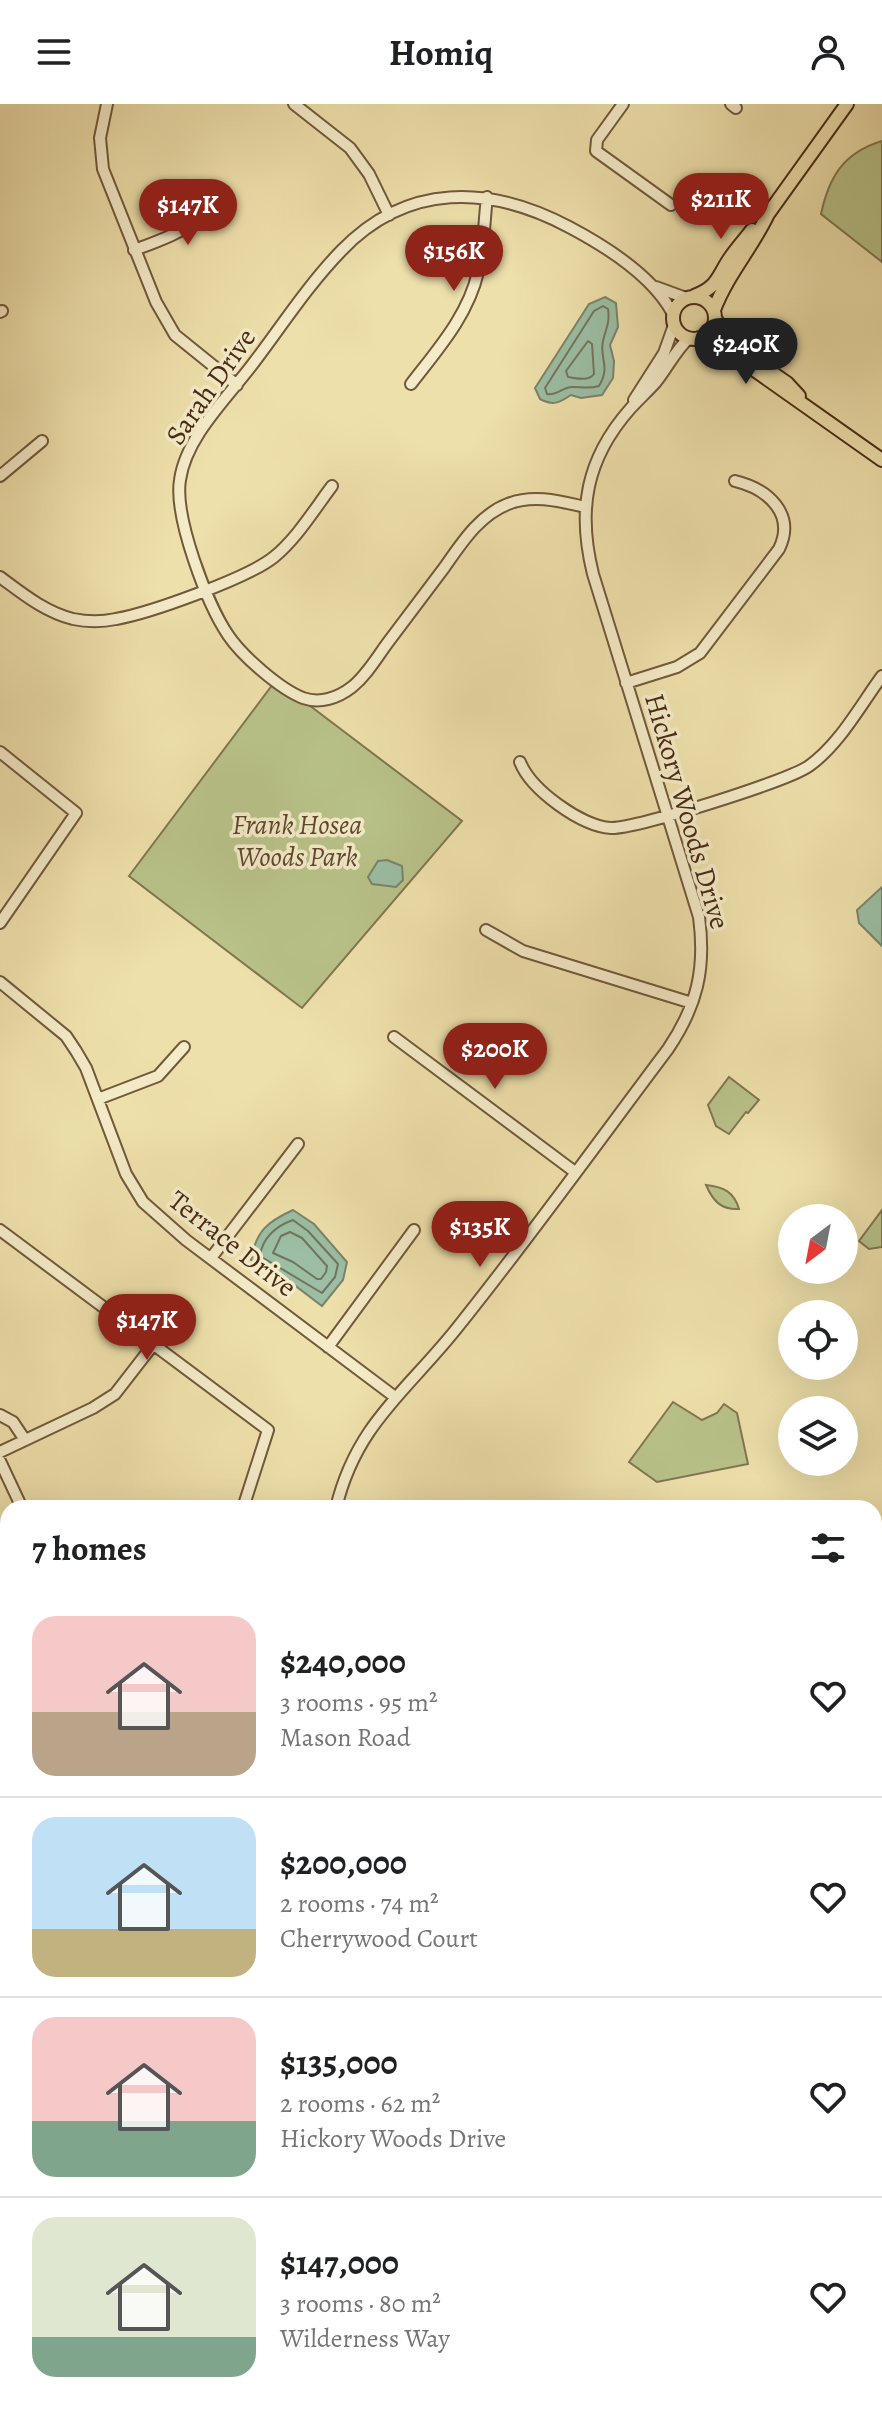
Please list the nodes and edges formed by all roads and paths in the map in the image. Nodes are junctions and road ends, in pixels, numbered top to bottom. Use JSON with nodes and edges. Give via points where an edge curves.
{"nodes":[{"id":1,"x":107,"y":104,"type":"edge"},
{"id":2,"x":294,"y":104,"type":"edge"},
{"id":3,"x":623,"y":104,"type":"edge"},
{"id":4,"x":847,"y":104,"type":"edge"},
{"id":5,"x":487,"y":197,"type":"junction"},
{"id":6,"x":212,"y":203,"type":"dead end"},
{"id":7,"x":671,"y":205,"type":"dead end"},
{"id":8,"x":768,"y":214,"type":"junction"},
{"id":9,"x":389,"y":215,"type":"junction"},
{"id":10,"x":134,"y":250,"type":"junction"},
{"id":11,"x":654,"y":287,"type":"junction"},
{"id":12,"x":690,"y":298,"type":"junction"},
{"id":13,"x":714,"y":314,"type":"junction"},
{"id":14,"x":674,"y":319,"type":"junction"},
{"id":15,"x":694,"y":338,"type":"junction"},
{"id":16,"x":411,"y":384,"type":"dead end"},
{"id":17,"x":237,"y":385,"type":"junction"},
{"id":18,"x":807,"y":405,"type":"junction"},
{"id":19,"x":629,"y":410,"type":"junction"},
{"id":20,"x":42,"y":441,"type":"dead end"},
{"id":21,"x":882,"y":460,"type":"edge"},
{"id":22,"x":0,"y":476,"type":"edge"},
{"id":23,"x":735,"y":481,"type":"dead end"},
{"id":24,"x":332,"y":486,"type":"dead end"},
{"id":25,"x":585,"y":507,"type":"junction"},
{"id":26,"x":0,"y":577,"type":"edge"},
{"id":27,"x":206,"y":589,"type":"junction"},
{"id":28,"x":882,"y":676,"type":"edge"},
{"id":29,"x":626,"y":683,"type":"junction"},
{"id":30,"x":0,"y":752,"type":"edge"},
{"id":31,"x":520,"y":762,"type":"dead end"},
{"id":32,"x":667,"y":815,"type":"junction"},
{"id":33,"x":0,"y":923,"type":"edge"},
{"id":34,"x":486,"y":930,"type":"dead end"},
{"id":35,"x":0,"y":982,"type":"edge"},
{"id":36,"x":692,"y":1003,"type":"junction"},
{"id":37,"x":394,"y":1037,"type":"dead end"},
{"id":38,"x":184,"y":1047,"type":"dead end"},
{"id":39,"x":98,"y":1099,"type":"junction"},
{"id":40,"x":298,"y":1144,"type":"dead end"},
{"id":41,"x":575,"y":1172,"type":"junction"},
{"id":42,"x":0,"y":1230,"type":"edge"},
{"id":43,"x":414,"y":1230,"type":"dead end"},
{"id":44,"x":211,"y":1258,"type":"junction"},
{"id":45,"x":153,"y":1345,"type":"junction"},
{"id":46,"x":328,"y":1347,"type":"junction"},
{"id":47,"x":395,"y":1397,"type":"junction"},
{"id":48,"x":0,"y":1415,"type":"edge"},
{"id":49,"x":25,"y":1440,"type":"junction"},
{"id":50,"x":0,"y":1452,"type":"edge"},
{"id":51,"x":0,"y":1461,"type":"edge"},
{"id":52,"x":18,"y":1500,"type":"edge"},
{"id":53,"x":246,"y":1500,"type":"edge"},
{"id":54,"x":338,"y":1500,"type":"edge"}],
"edges":[{"from":1,"to":10,"type":"street","via":[[101,157]]},
{"from":2,"to":9,"type":"street","via":[[350,148]]},
{"from":3,"to":7,"type":"street","via":[[594,148]]},
{"from":4,"to":8,"type":"main road"},
{"from":5,"to":9,"type":"street","name":"Sarah Drive","via":[[436,199]]},
{"from":5,"to":11,"type":"street","name":"Sarah Drive","via":[[519,204],[566,225]]},
{"from":5,"to":16,"type":"street","via":[[473,292]]},
{"from":6,"to":10,"type":"street","via":[[183,231]]},
{"from":8,"to":12,"type":"main road","via":[[712,288]]},
{"from":8,"to":13,"type":"main road","via":[[728,279]]},
{"from":9,"to":17,"type":"street","name":"Sarah Drive","via":[[341,251]]},
{"from":10,"to":17,"type":"street","via":[[175,335]]},
{"from":11,"to":12,"type":"street","name":"Sarah Drive"},
{"from":11,"to":14,"type":"street","name":"Sarah Drive"},
{"from":12,"to":13,"type":"main road","via":[[706,300]]},
{"from":12,"to":14,"type":"main road","via":[[676,307]]},
{"from":13,"to":15,"type":"main road","via":[[711,331]]},
{"from":13,"to":18,"type":"main road","via":[[729,343],[787,383]]},
{"from":14,"to":15,"type":"main road","via":[[681,334]]},
{"from":14,"to":19,"type":"street","name":"Hickory Woods Drive","via":[[664,353]]},
{"from":15,"to":18,"type":"main road","via":[[729,352]]},
{"from":15,"to":19,"type":"street","name":"Hickory Woods Drive","via":[[677,348]]},
{"from":17,"to":27,"type":"street","name":"Sarah Drive","via":[[192,446],[179,482],[182,520]]},
{"from":18,"to":21,"type":"main road"},
{"from":19,"to":25,"type":"street","name":"Hickory Woods Drive","via":[[598,455]]},
{"from":20,"to":22,"type":"street"},
{"from":23,"to":29,"type":"street","via":[[765,494],[779,508],[785,526],[779,549],[700,653]]},
{"from":24,"to":27,"type":"street","via":[[275,556]]},
{"from":25,"to":27,"type":"street","name":"Sarah Drive","via":[[532,498],[485,517],[366,672],[343,693],[325,700],[299,696],[248,658],[227,634]]},
{"from":25,"to":29,"type":"street","name":"Hickory Woods Drive","via":[[587,549]]},
{"from":26,"to":27,"type":"street","via":[[50,611],[87,621],[129,616]]},
{"from":28,"to":32,"type":"street","via":[[808,767]]},
{"from":29,"to":32,"type":"street","name":"Hickory Woods Drive"},
{"from":30,"to":33,"type":"street","via":[[76,813]]},
{"from":31,"to":32,"type":"street","via":[[543,791],[592,823],[623,827]]},
{"from":32,"to":36,"type":"street","name":"Hickory Woods Drive","via":[[699,917],[702,965]]},
{"from":34,"to":36,"type":"street","via":[[523,951]]},
{"from":35,"to":39,"type":"street","name":"Terrace Drive","via":[[66,1036]]},
{"from":36,"to":41,"type":"street","name":"Hickory Woods Drive","via":[[668,1049]]},
{"from":37,"to":41,"type":"street"},
{"from":38,"to":39,"type":"street","via":[[158,1076]]},
{"from":39,"to":44,"type":"street","name":"Terrace Drive","via":[[126,1174],[143,1202]]},
{"from":40,"to":44,"type":"street"},
{"from":41,"to":47,"type":"street","name":"Hickory Woods Drive","via":[[457,1328]]},
{"from":42,"to":45,"type":"street"},
{"from":43,"to":46,"type":"street"},
{"from":44,"to":46,"type":"street","name":"Terrace Drive"},
{"from":45,"to":49,"type":"street","via":[[115,1394]]},
{"from":45,"to":53,"type":"street","via":[[268,1430]]},
{"from":46,"to":47,"type":"street","name":"Terrace Drive"},
{"from":47,"to":54,"type":"street","name":"Hickory Woods Drive","via":[[353,1455]]},
{"from":48,"to":49,"type":"street","via":[[13,1422]]},
{"from":49,"to":50,"type":"street"},
{"from":51,"to":52,"type":"street"}]}
